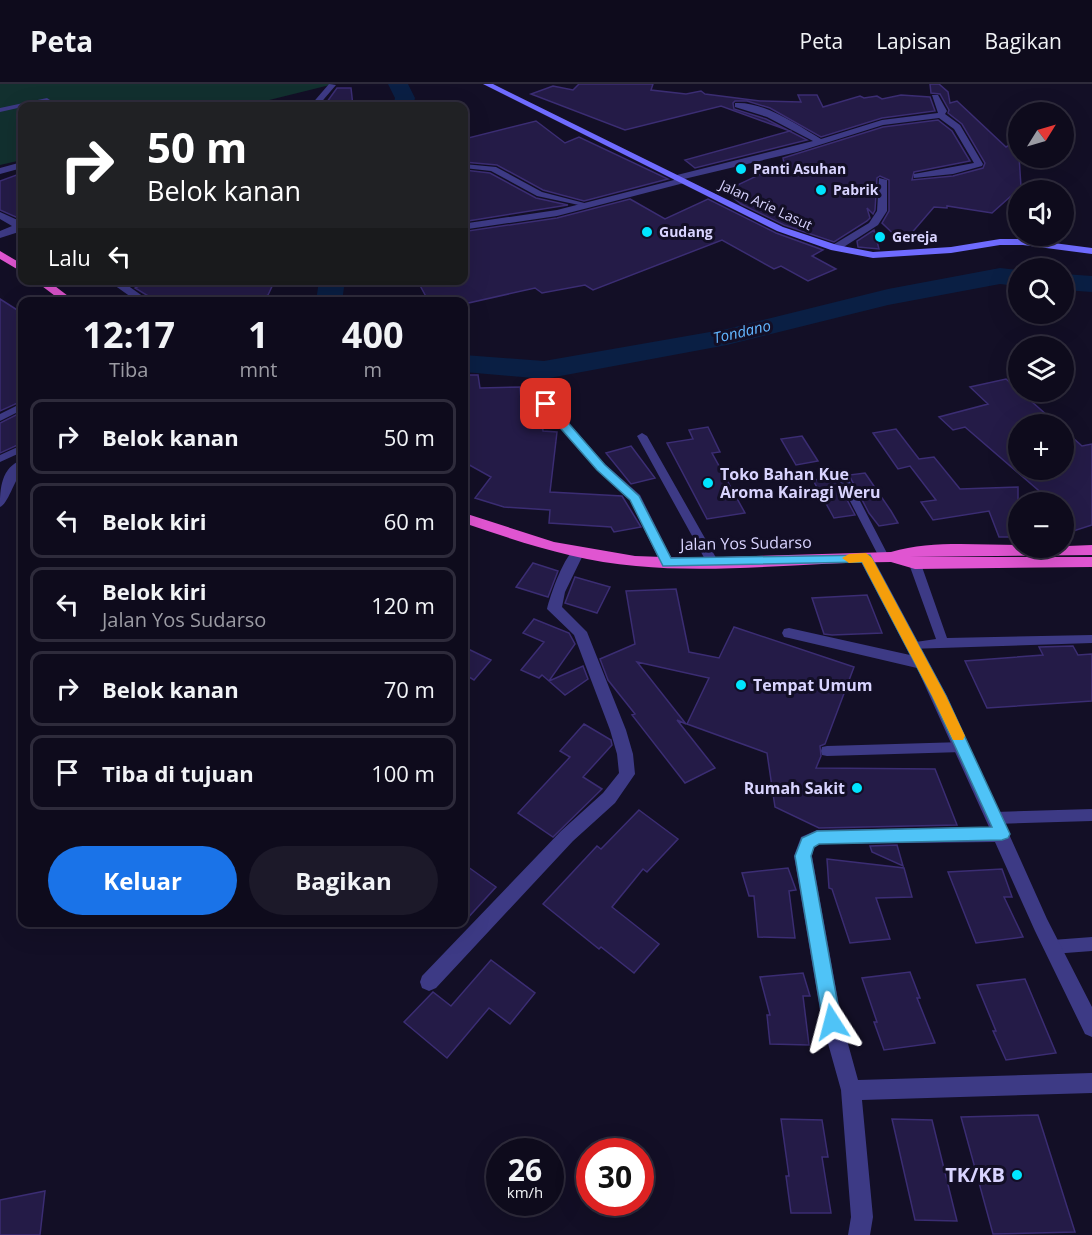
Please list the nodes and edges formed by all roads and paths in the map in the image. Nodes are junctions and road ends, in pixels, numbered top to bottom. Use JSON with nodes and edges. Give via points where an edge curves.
{"nodes":[{"id":1,"x":487,"y":84,"type":"edge"},
{"id":2,"x":332,"y":85,"type":"edge"},
{"id":3,"x":935,"y":97,"type":"dead end"},
{"id":4,"x":47,"y":100,"type":"dead end"},
{"id":5,"x":38,"y":102,"type":"edge"},
{"id":6,"x":317,"y":102,"type":"edge"},
{"id":7,"x":738,"y":105,"type":"dead end"},
{"id":8,"x":18,"y":106,"type":"edge"},
{"id":9,"x":0,"y":110,"type":"edge"},
{"id":10,"x":941,"y":115,"type":"junction"},
{"id":11,"x":820,"y":142,"type":"junction"},
{"id":12,"x":18,"y":166,"type":"edge"},
{"id":13,"x":468,"y":166,"type":"edge"},
{"id":14,"x":0,"y":171,"type":"edge"},
{"id":15,"x":917,"y":176,"type":"dead end"},
{"id":16,"x":678,"y":179,"type":"junction"},
{"id":17,"x":882,"y":180,"type":"dead end"},
{"id":18,"x":588,"y":205,"type":"junction"},
{"id":19,"x":0,"y":214,"type":"edge"},
{"id":20,"x":18,"y":225,"type":"edge"},
{"id":21,"x":468,"y":226,"type":"dead end"},
{"id":22,"x":18,"y":228,"type":"edge"},
{"id":23,"x":0,"y":235,"type":"edge"},
{"id":24,"x":835,"y":248,"type":"junction"},
{"id":25,"x":1092,"y":251,"type":"edge"},
{"id":26,"x":0,"y":254,"type":"edge"},
{"id":27,"x":18,"y":266,"type":"edge"},
{"id":28,"x":46,"y":285,"type":"edge"},
{"id":29,"x":120,"y":285,"type":"edge"},
{"id":30,"x":64,"y":297,"type":"edge"},
{"id":31,"x":138,"y":297,"type":"edge"},
{"id":32,"x":532,"y":389,"type":"dead end"},
{"id":33,"x":18,"y":408,"type":"edge"},
{"id":34,"x":0,"y":418,"type":"edge"},
{"id":35,"x":642,"y":436,"type":"dead end"},
{"id":36,"x":18,"y":450,"type":"edge"},
{"id":37,"x":0,"y":459,"type":"edge"},
{"id":38,"x":18,"y":469,"type":"edge"},
{"id":39,"x":840,"y":472,"type":"dead end"},
{"id":40,"x":0,"y":503,"type":"edge"},
{"id":41,"x":468,"y":519,"type":"edge"},
{"id":42,"x":1092,"y":550,"type":"edge"},
{"id":43,"x":577,"y":553,"type":"junction"},
{"id":44,"x":888,"y":557,"type":"junction"},
{"id":45,"x":866,"y":558,"type":"junction"},
{"id":46,"x":1092,"y":562,"type":"edge"},
{"id":47,"x":667,"y":563,"type":"junction"},
{"id":48,"x":712,"y":563,"type":"junction"},
{"id":49,"x":915,"y":564,"type":"junction"},
{"id":50,"x":789,"y":633,"type":"dead end"},
{"id":51,"x":1092,"y":639,"type":"edge"},
{"id":52,"x":943,"y":643,"type":"junction"},
{"id":53,"x":914,"y":646,"type":"junction"},
{"id":54,"x":923,"y":664,"type":"junction"},
{"id":55,"x":963,"y":747,"type":"junction"},
{"id":56,"x":827,"y":751,"type":"dead end"},
{"id":57,"x":1092,"y":815,"type":"edge"},
{"id":58,"x":999,"y":826,"type":"junction"},
{"id":59,"x":1092,"y":944,"type":"edge"},
{"id":60,"x":1052,"y":947,"type":"junction"},
{"id":61,"x":429,"y":982,"type":"dead end"},
{"id":62,"x":1092,"y":1027,"type":"edge"},
{"id":63,"x":1092,"y":1083,"type":"edge"},
{"id":64,"x":851,"y":1090,"type":"junction"},
{"id":65,"x":859,"y":1235,"type":"edge"}],
"edges":[{"from":1,"to":16,"type":"main road","name":"Jalan Arie Lasut"},
{"from":2,"to":6,"type":"street"},
{"from":3,"to":10,"type":"street","via":[[943,111]]},
{"from":4,"to":5,"type":"lane"},
{"from":7,"to":11,"type":"street","via":[[773,116]]},
{"from":8,"to":9,"type":"lane"},
{"from":10,"to":11,"type":"street","via":[[882,123]]},
{"from":10,"to":15,"type":"street","via":[[957,127],[979,164]]},
{"from":11,"to":16,"type":"street"},
{"from":12,"to":14,"type":"street"},
{"from":13,"to":18,"type":"lane","via":[[493,169],[540,194]]},
{"from":16,"to":18,"type":"street"},
{"from":16,"to":24,"type":"main road","name":"Jalan Arie Lasut","via":[[780,229]]},
{"from":17,"to":24,"type":"street","via":[[882,211],[873,225]]},
{"from":18,"to":21,"type":"street"},
{"from":19,"to":20,"type":"street"},
{"from":22,"to":23,"type":"street"},
{"from":24,"to":25,"type":"main road","name":"Jalan Arie Lasut","via":[[882,255],[1023,242]]},
{"from":26,"to":27,"type":"highway"},
{"from":28,"to":30,"type":"highway"},
{"from":29,"to":31,"type":"street"},
{"from":32,"to":47,"type":"street","via":[[601,467],[635,498]]},
{"from":33,"to":34,"type":"lane"},
{"from":35,"to":48,"type":"lane"},
{"from":36,"to":37,"type":"lane"},
{"from":38,"to":40,"type":"street","via":[[8,480]]},
{"from":39,"to":44,"type":"lane"},
{"from":41,"to":43,"type":"highway","name":"Jalan Yos Sudarso"},
{"from":42,"to":44,"type":"highway","via":[[944,550]]},
{"from":43,"to":47,"type":"highway","name":"Jalan Yos Sudarso"},
{"from":43,"to":61,"type":"street","via":[[554,609],[580,632],[618,730],[627,774],[609,798],[567,836]]},
{"from":44,"to":45,"type":"highway","name":"Jalan Yos Sudarso"},
{"from":44,"to":49,"type":"highway"},
{"from":45,"to":48,"type":"highway","name":"Jalan Yos Sudarso"},
{"from":45,"to":53,"type":"street"},
{"from":46,"to":49,"type":"highway"},
{"from":47,"to":48,"type":"highway","name":"Jalan Yos Sudarso"},
{"from":49,"to":52,"type":"lane"},
{"from":50,"to":54,"type":"street"},
{"from":51,"to":52,"type":"lane"},
{"from":52,"to":53,"type":"lane"},
{"from":53,"to":54,"type":"street"},
{"from":54,"to":55,"type":"street"},
{"from":55,"to":56,"type":"lane"},
{"from":55,"to":58,"type":"street"},
{"from":57,"to":58,"type":"lane"},
{"from":58,"to":60,"type":"street"},
{"from":58,"to":64,"type":"street","via":[[817,837],[807,842],[803,856],[832,1022]]},
{"from":59,"to":60,"type":"lane"},
{"from":60,"to":62,"type":"street"},
{"from":63,"to":64,"type":"street"},
{"from":64,"to":65,"type":"street","via":[[862,1217]]}]}
